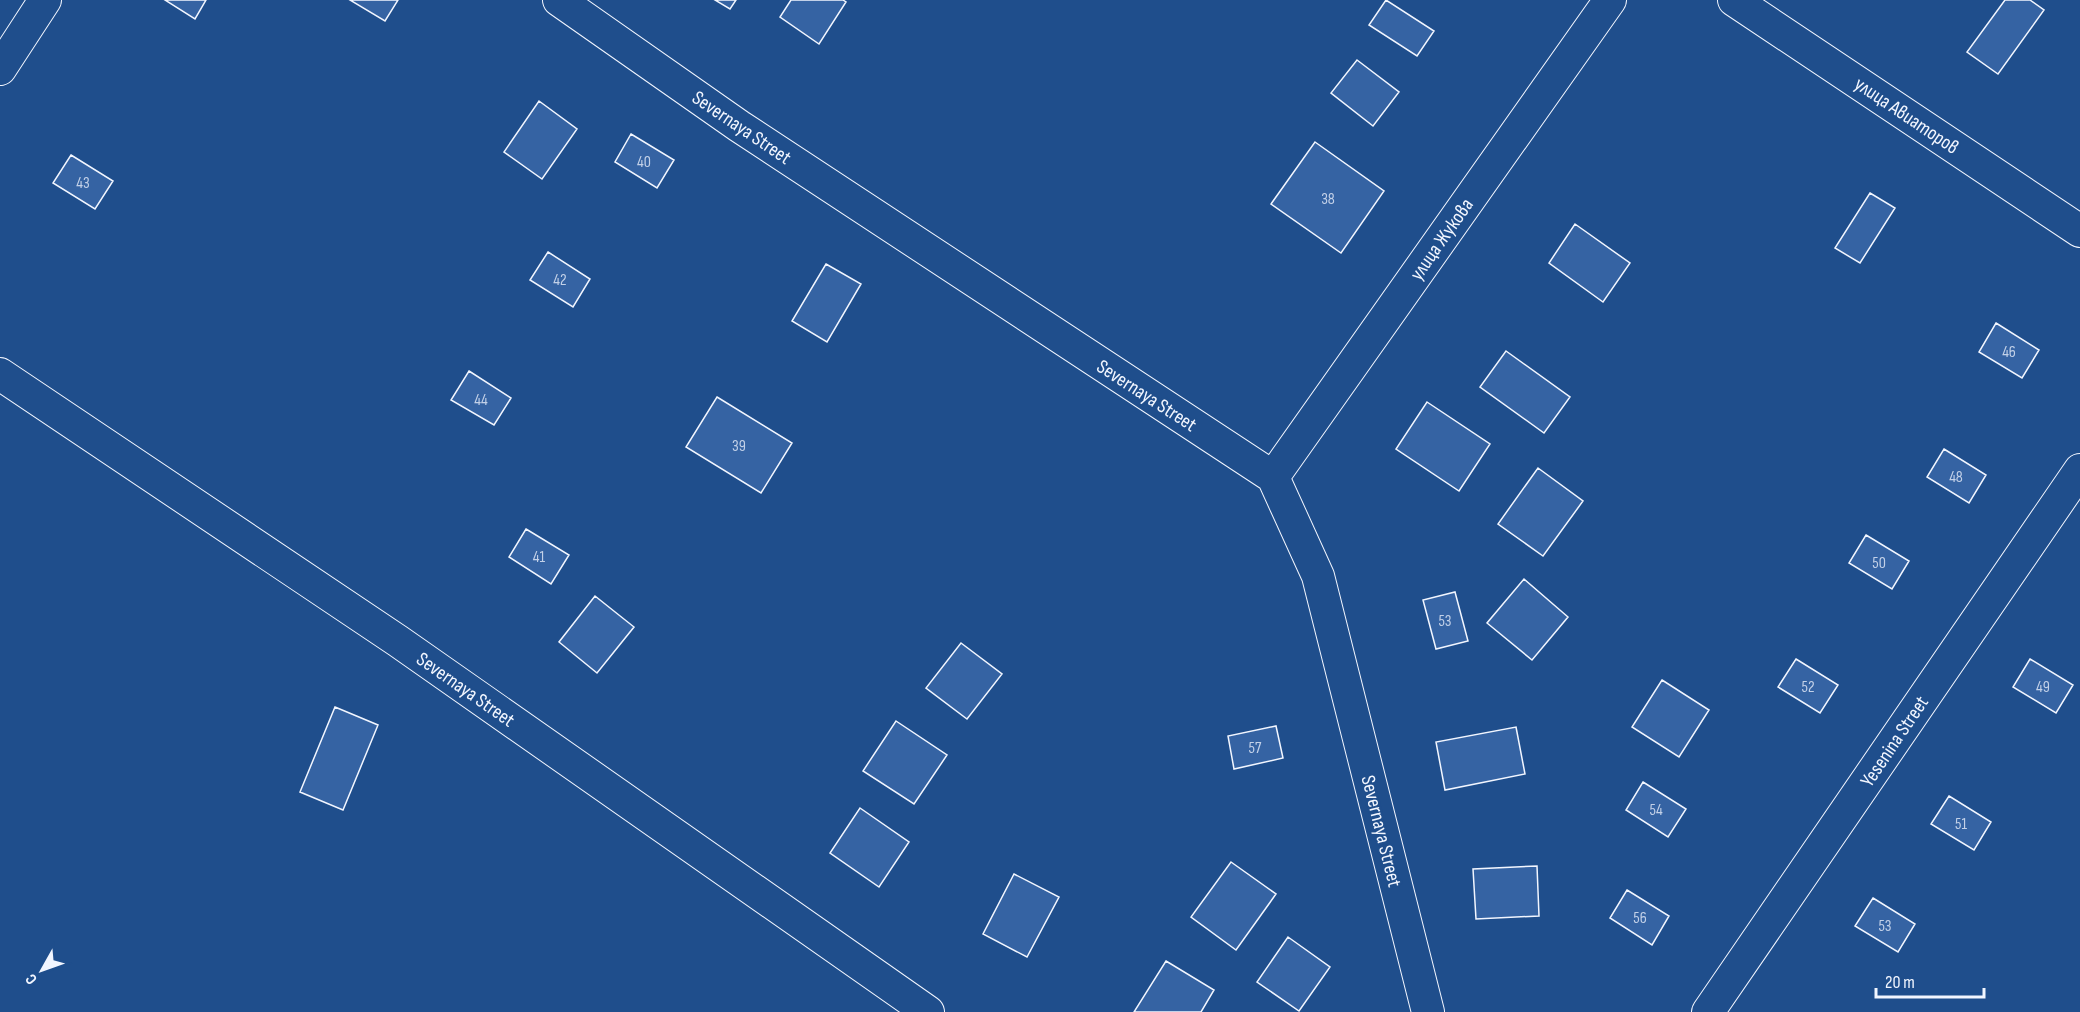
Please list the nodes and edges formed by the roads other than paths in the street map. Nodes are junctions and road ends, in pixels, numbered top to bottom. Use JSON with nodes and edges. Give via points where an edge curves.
{"nodes":[{"id":1,"x":45,"y":0,"type":"edge"},
{"id":2,"x":559,"y":0,"type":"edge"},
{"id":3,"x":1610,"y":0,"type":"edge"},
{"id":4,"x":1734,"y":0,"type":"edge"},
{"id":5,"x":0,"y":69,"type":"edge"},
{"id":6,"x":2080,"y":231,"type":"edge"},
{"id":7,"x":0,"y":374,"type":"edge"},
{"id":8,"x":2080,"y":470,"type":"edge"},
{"id":9,"x":1273,"y":477,"type":"junction"},
{"id":10,"x":928,"y":1012,"type":"edge"},
{"id":11,"x":1428,"y":1012,"type":"edge"},
{"id":12,"x":1708,"y":1012,"type":"edge"}],
"edges":[{"from":1,"to":5,"type":"street"},
{"from":2,"to":9,"type":"street","name":"Severnaya Street","via":[[739,126]]},
{"from":3,"to":9,"type":"street","name":"улица Жукова"},
{"from":4,"to":6,"type":"street","name":"улица Авиаторов"},
{"from":7,"to":10,"type":"street","name":"Severnaya Street","via":[[398,641]]},
{"from":8,"to":12,"type":"street","name":"Yesenina Street"},
{"from":9,"to":11,"type":"street","name":"Severnaya Street","via":[[1318,576]]}]}
